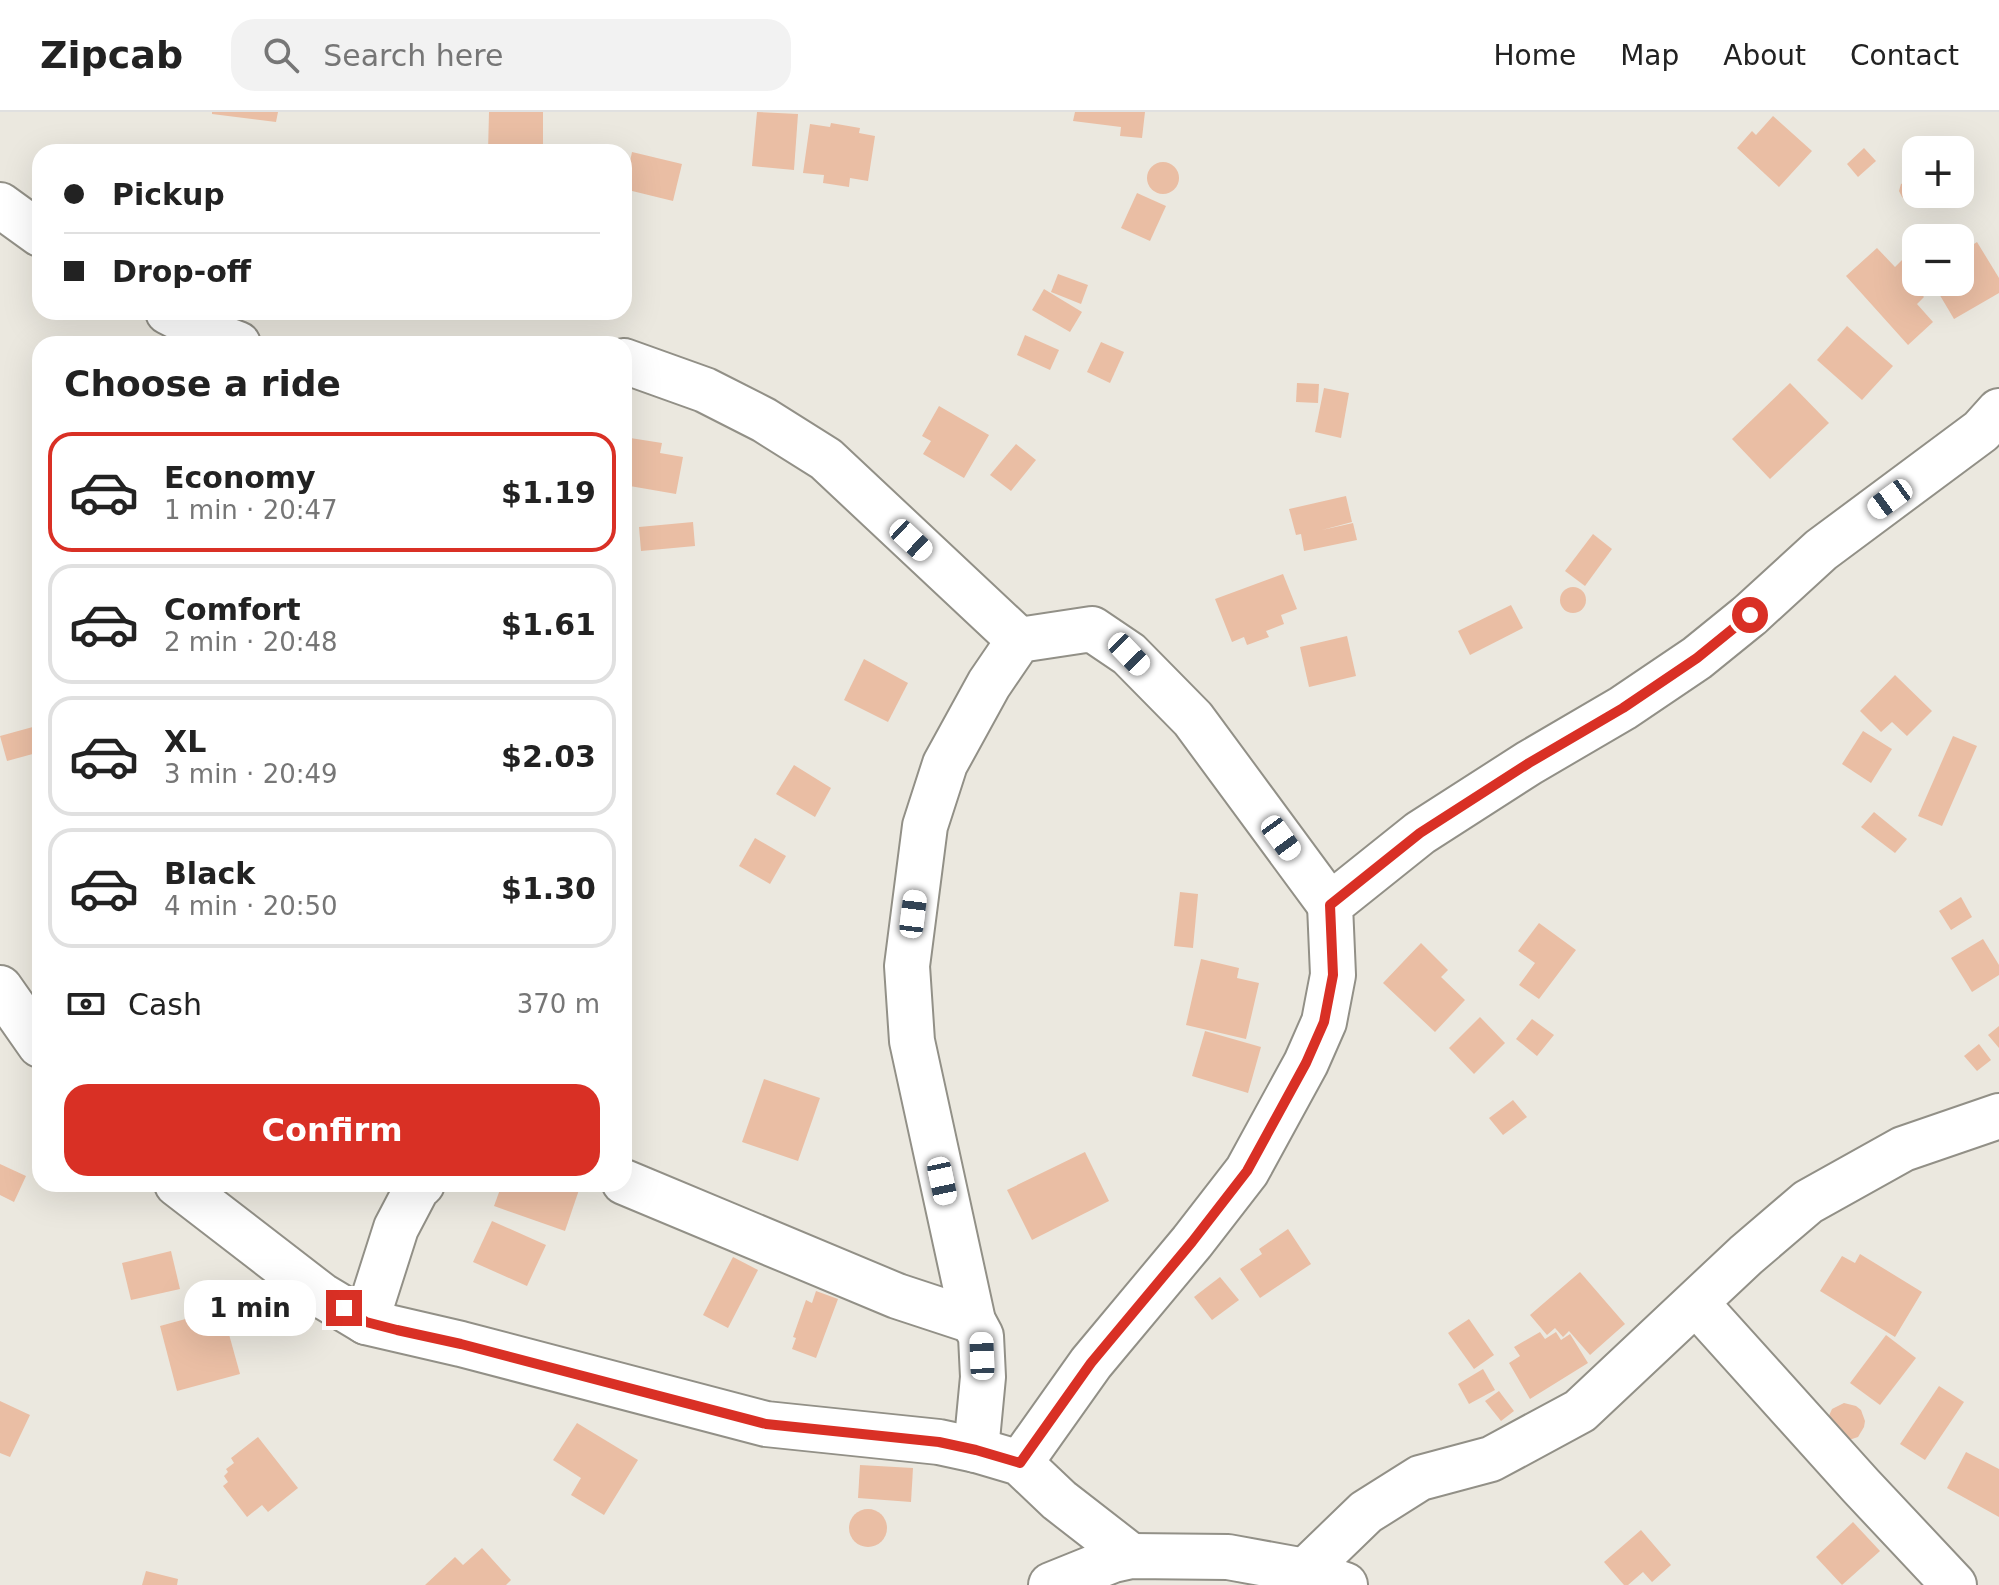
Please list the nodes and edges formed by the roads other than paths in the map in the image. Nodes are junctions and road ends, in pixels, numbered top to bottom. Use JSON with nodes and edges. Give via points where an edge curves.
{"nodes":[{"id":1,"x":0,"y":205,"type":"edge"},
{"id":2,"x":32,"y":228,"type":"edge"},
{"id":3,"x":184,"y":320,"type":"edge"},
{"id":4,"x":217,"y":336,"type":"edge"},
{"id":5,"x":632,"y":364,"type":"edge"},
{"id":6,"x":1999,"y":411,"type":"edge"},
{"id":7,"x":1019,"y":640,"type":"junction"},
{"id":8,"x":1330,"y":905,"type":"junction"},
{"id":9,"x":0,"y":988,"type":"edge"},
{"id":10,"x":32,"y":1034,"type":"edge"},
{"id":11,"x":1999,"y":1116,"type":"edge"},
{"id":12,"x":632,"y":1185,"type":"edge"},
{"id":13,"x":187,"y":1192,"type":"edge"},
{"id":14,"x":415,"y":1192,"type":"edge"},
{"id":15,"x":1696,"y":1303,"type":"junction"},
{"id":16,"x":973,"y":1321,"type":"junction"},
{"id":17,"x":366,"y":1322,"type":"junction"},
{"id":18,"x":976,"y":1450,"type":"junction"},
{"id":19,"x":1020,"y":1463,"type":"junction"},
{"id":20,"x":1131,"y":1556,"type":"junction"},
{"id":21,"x":1325,"y":1578,"type":"edge"},
{"id":22,"x":1051,"y":1585,"type":"edge"},
{"id":23,"x":1954,"y":1585,"type":"edge"}],
"edges":[{"from":1,"to":2,"type":"street"},
{"from":3,"to":4,"type":"street"},
{"from":5,"to":7,"type":"street","via":[[705,390],[826,459]]},
{"from":6,"to":8,"type":"street","via":[[1981,431],[1821,550],[1697,658],[1420,833]]},
{"from":7,"to":8,"type":"street","via":[[1092,629],[1129,654],[1193,719]]},
{"from":7,"to":16,"type":"street","via":[[945,764],[925,826],[907,966],[912,1041]]},
{"from":8,"to":19,"type":"street","via":[[1333,975],[1324,1022],[1247,1171],[1091,1363]]},
{"from":9,"to":10,"type":"street"},
{"from":11,"to":15,"type":"street","via":[[1903,1149],[1808,1202]]},
{"from":12,"to":16,"type":"street","via":[[897,1296]]},
{"from":13,"to":17,"type":"street","via":[[321,1295]]},
{"from":14,"to":17,"type":"street","via":[[396,1228]]},
{"from":15,"to":21,"type":"street","via":[[1580,1411],[1491,1459],[1420,1478],[1366,1512]]},
{"from":15,"to":23,"type":"street"},
{"from":16,"to":18,"type":"street","via":[[981,1336],[983,1377]]},
{"from":17,"to":18,"type":"street","via":[[766,1424]]},
{"from":18,"to":19,"type":"street"},
{"from":19,"to":20,"type":"street"},
{"from":20,"to":21,"type":"street","via":[[1228,1557]]},
{"from":20,"to":22,"type":"street"}]}
